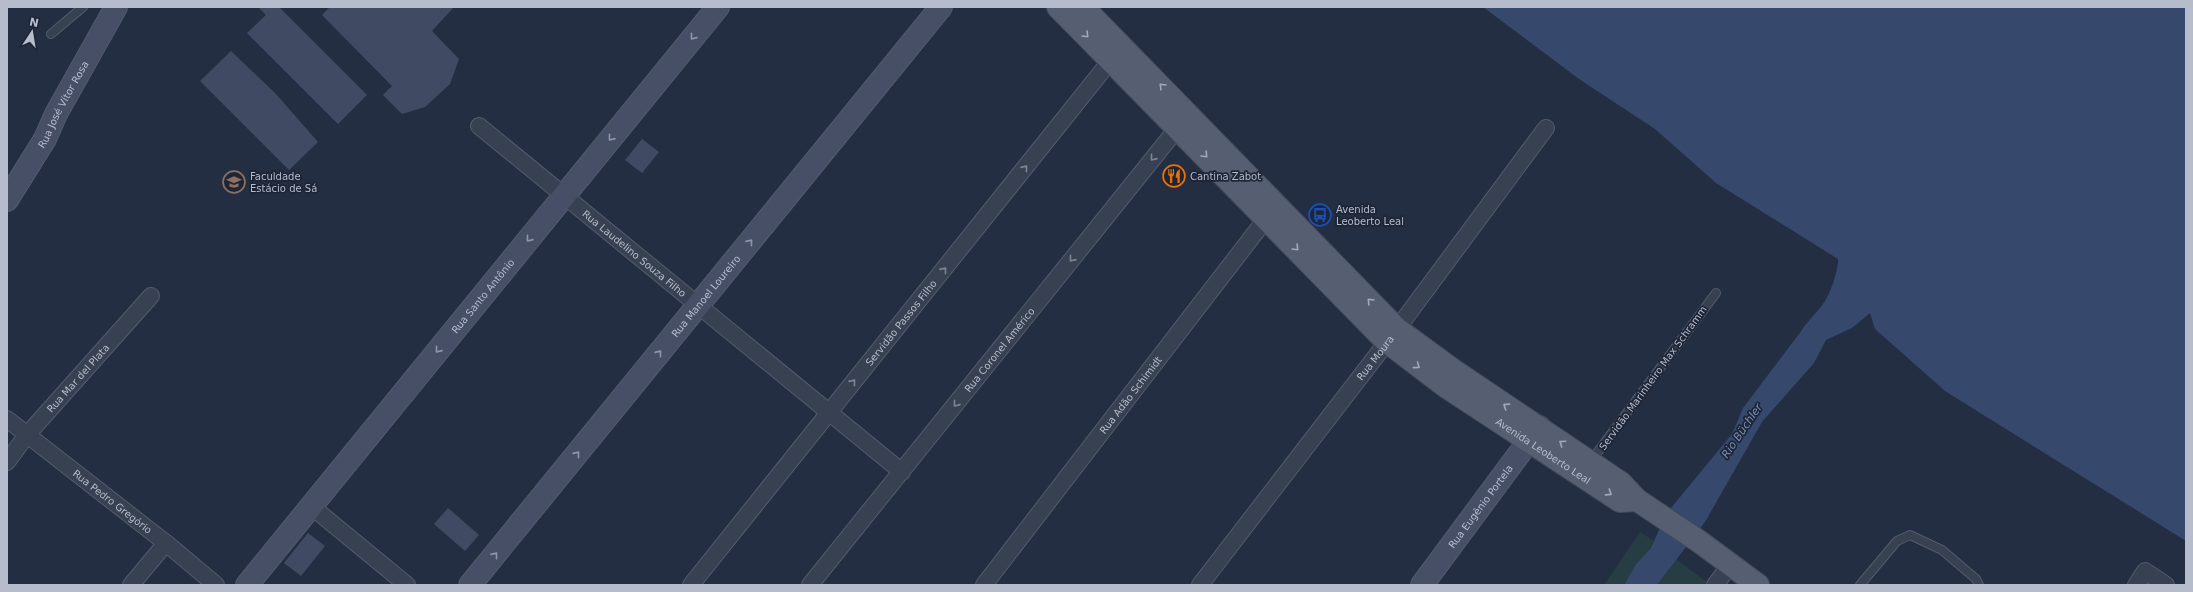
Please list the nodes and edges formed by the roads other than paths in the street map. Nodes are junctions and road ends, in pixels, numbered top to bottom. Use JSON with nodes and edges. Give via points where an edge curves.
{"nodes":[{"id":1,"x":83,"y":7,"type":"edge"},
{"id":2,"x":116,"y":7,"type":"edge"},
{"id":3,"x":718,"y":7,"type":"edge"},
{"id":4,"x":941,"y":7,"type":"edge"},
{"id":5,"x":1058,"y":7,"type":"edge"},
{"id":6,"x":1083,"y":7,"type":"edge"},
{"id":7,"x":52,"y":34,"type":"dead end"},
{"id":8,"x":1111,"y":60,"type":"junction"},
{"id":9,"x":1183,"y":121,"type":"junction"},
{"id":10,"x":479,"y":126,"type":"dead end"},
{"id":11,"x":1546,"y":128,"type":"dead end"},
{"id":12,"x":564,"y":196,"type":"junction"},
{"id":13,"x":7,"y":200,"type":"edge"},
{"id":14,"x":1271,"y":211,"type":"junction"},
{"id":15,"x":1716,"y":293,"type":"dead end"},
{"id":16,"x":151,"y":296,"type":"dead end"},
{"id":17,"x":698,"y":305,"type":"junction"},
{"id":18,"x":1392,"y":335,"type":"junction"},
{"id":19,"x":829,"y":412,"type":"junction"},
{"id":20,"x":7,"y":419,"type":"edge"},
{"id":21,"x":1534,"y":434,"type":"junction"},
{"id":22,"x":26,"y":436,"type":"junction"},
{"id":23,"x":7,"y":462,"type":"edge"},
{"id":24,"x":1591,"y":462,"type":"junction"},
{"id":25,"x":902,"y":472,"type":"junction"},
{"id":26,"x":1637,"y":500,"type":"junction"},
{"id":27,"x":311,"y":506,"type":"junction"},
{"id":28,"x":166,"y":543,"type":"junction"},
{"id":29,"x":1731,"y":564,"type":"junction"},
{"id":30,"x":1428,"y":583,"type":"edge"},
{"id":31,"x":131,"y":585,"type":"edge"},
{"id":32,"x":216,"y":585,"type":"edge"},
{"id":33,"x":247,"y":585,"type":"edge"},
{"id":34,"x":407,"y":585,"type":"edge"},
{"id":35,"x":470,"y":585,"type":"edge"},
{"id":36,"x":691,"y":585,"type":"edge"},
{"id":37,"x":810,"y":585,"type":"edge"},
{"id":38,"x":984,"y":585,"type":"edge"},
{"id":39,"x":1200,"y":585,"type":"edge"},
{"id":40,"x":1715,"y":585,"type":"edge"},
{"id":41,"x":1758,"y":585,"type":"edge"},
{"id":42,"x":1860,"y":585,"type":"edge"},
{"id":43,"x":1979,"y":585,"type":"edge"},
{"id":44,"x":2136,"y":585,"type":"edge"},
{"id":45,"x":2166,"y":585,"type":"edge"}],
"edges":[{"from":1,"to":7,"type":"lane"},
{"from":2,"to":13,"type":"street","name":"Rua José Vítor Rosa","via":[[56,114],[45,139]]},
{"from":3,"to":12,"type":"street","name":"Rua Santo Antônio","one_way":true},
{"from":17,"to":4,"type":"street","name":"Rua Manoel Loureiro","one_way":true},
{"from":5,"to":8,"type":"main road","name":"Avenida Leoberto Leal","one_way":true},
{"from":9,"to":6,"type":"main road","name":"Avenida Leoberto Leal","one_way":true},
{"from":8,"to":9,"type":"main road","name":"Avenida Leoberto Leal"},
{"from":19,"to":8,"type":"street","name":"Servidão Passos Filho","one_way":true},
{"from":9,"to":14,"type":"main road","name":"Avenida Leoberto Leal"},
{"from":9,"to":25,"type":"street","name":"Rua Coronel Américo","one_way":true},
{"from":10,"to":12,"type":"street","name":"Rua Laudelino Souza Filho"},
{"from":11,"to":18,"type":"street","name":"Rua Moura"},
{"from":12,"to":17,"type":"street","name":"Rua Laudelino Souza Filho"},
{"from":12,"to":27,"type":"street","name":"Rua Santo Antônio","one_way":true},
{"from":14,"to":18,"type":"main road","name":"Avenida Leoberto Leal"},
{"from":14,"to":38,"type":"street","name":"Rua Adão Schimidt"},
{"from":15,"to":24,"type":"lane","name":"Servidão Marinheiro Max Schramm"},
{"from":16,"to":22,"type":"street","name":"Rua Mar del Plata"},
{"from":17,"to":19,"type":"street","name":"Rua Laudelino Souza Filho"},
{"from":35,"to":17,"type":"street","name":"Rua Manoel Loureiro","one_way":true},
{"from":18,"to":21,"type":"main road","name":"Avenida Leoberto Leal","via":[[1432,376]]},
{"from":18,"to":39,"type":"street","name":"Rua Moura"},
{"from":19,"to":25,"type":"street","name":"Rua Laudelino Souza Filho"},
{"from":19,"to":36,"type":"street","name":"Servidão Passos Filho"},
{"from":20,"to":22,"type":"street","name":"Rua Pedro Gregório"},
{"from":24,"to":21,"type":"main road","name":"Avenida Leoberto Leal","one_way":true},
{"from":21,"to":26,"type":"main road","name":"Avenida Leoberto Leal","one_way":true,"via":[[1620,501]]},
{"from":21,"to":30,"type":"street","name":"Rua Eugênio Portela"},
{"from":22,"to":23,"type":"street","name":"Rua Mar del Plata"},
{"from":22,"to":28,"type":"street","name":"Rua Pedro Gregório"},
{"from":24,"to":26,"type":"main road","name":"Avenida Leoberto Leal","via":[[1621,483]]},
{"from":25,"to":37,"type":"street","name":"Rua Coronel Américo"},
{"from":26,"to":29,"type":"main road","name":"Avenida Leoberto Leal"},
{"from":27,"to":33,"type":"street","name":"Rua Santo Antônio"},
{"from":27,"to":34,"type":"street"},
{"from":28,"to":31,"type":"street"},
{"from":28,"to":32,"type":"street","name":"Rua Pedro Gregório"},
{"from":29,"to":40,"type":"street"},
{"from":29,"to":41,"type":"main road","name":"Avenida Leoberto Leal"},
{"from":42,"to":43,"type":"lane","via":[[1897,541],[1910,535],[1942,550],[1976,579]]},
{"from":44,"to":45,"type":"street","via":[[2145,572]]}]}
